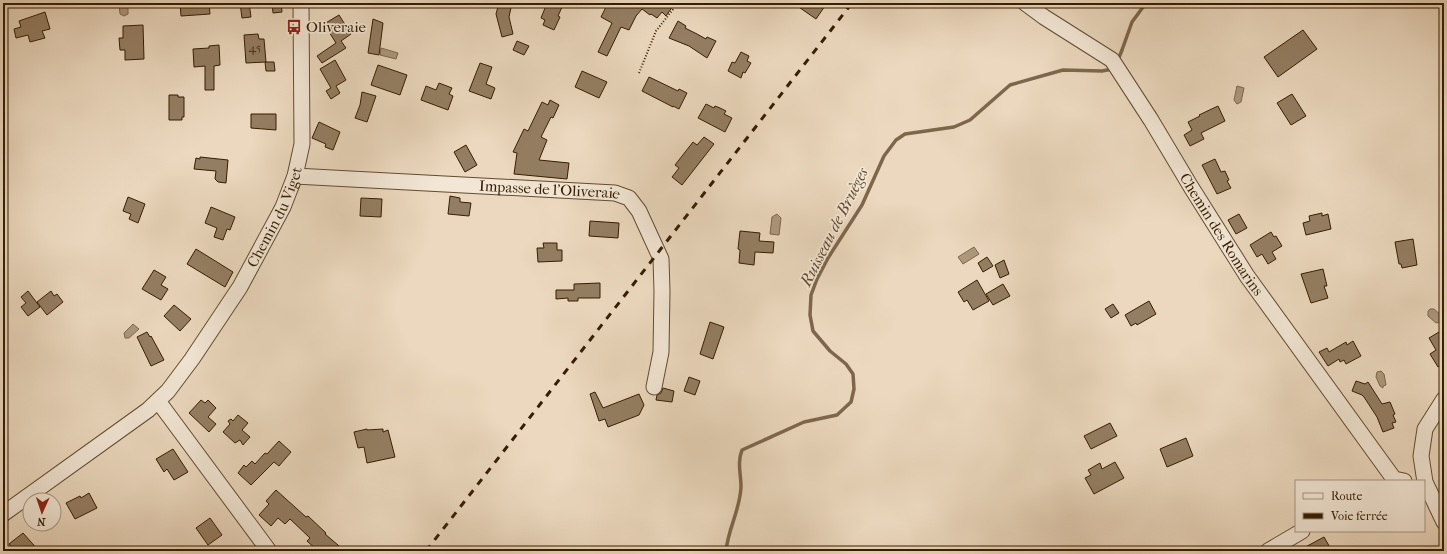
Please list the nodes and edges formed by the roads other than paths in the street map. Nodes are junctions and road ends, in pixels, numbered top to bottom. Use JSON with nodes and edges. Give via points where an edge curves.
{"nodes":[{"id":1,"x":301,"y":3,"type":"edge"},
{"id":2,"x":1025,"y":3,"type":"edge"},
{"id":3,"x":295,"y":176,"type":"junction"},
{"id":4,"x":654,"y":387,"type":"dead end"},
{"id":5,"x":1444,"y":399,"type":"edge"},
{"id":6,"x":158,"y":401,"type":"junction"},
{"id":7,"x":1397,"y":480,"type":"edge"},
{"id":8,"x":1424,"y":480,"type":"edge"},
{"id":9,"x":1425,"y":484,"type":"edge"},
{"id":10,"x":3,"y":514,"type":"edge"},
{"id":11,"x":1444,"y":522,"type":"edge"},
{"id":12,"x":1300,"y":532,"type":"edge"},
{"id":13,"x":269,"y":551,"type":"edge"},
{"id":14,"x":1268,"y":551,"type":"edge"}],
"edges":[{"from":1,"to":3,"type":"street","name":"Chemin du Viget","via":[[302,144]]},
{"from":2,"to":7,"type":"street","name":"Chemin des Romarins","via":[[1116,66],[1247,276]]},
{"from":3,"to":4,"type":"street","name":"Impasse de l'Oliveraie","via":[[615,193],[629,198],[639,211],[661,259],[661,352]]},
{"from":3,"to":6,"type":"street","name":"Chemin du Viget","via":[[282,207],[240,287],[192,359]]},
{"from":5,"to":8,"type":"street","via":[[1425,429],[1421,456]]},
{"from":6,"to":10,"type":"street","name":"Chemin du Viget"},
{"from":6,"to":13,"type":"street"},
{"from":9,"to":11,"type":"street"},
{"from":12,"to":14,"type":"street"}]}
